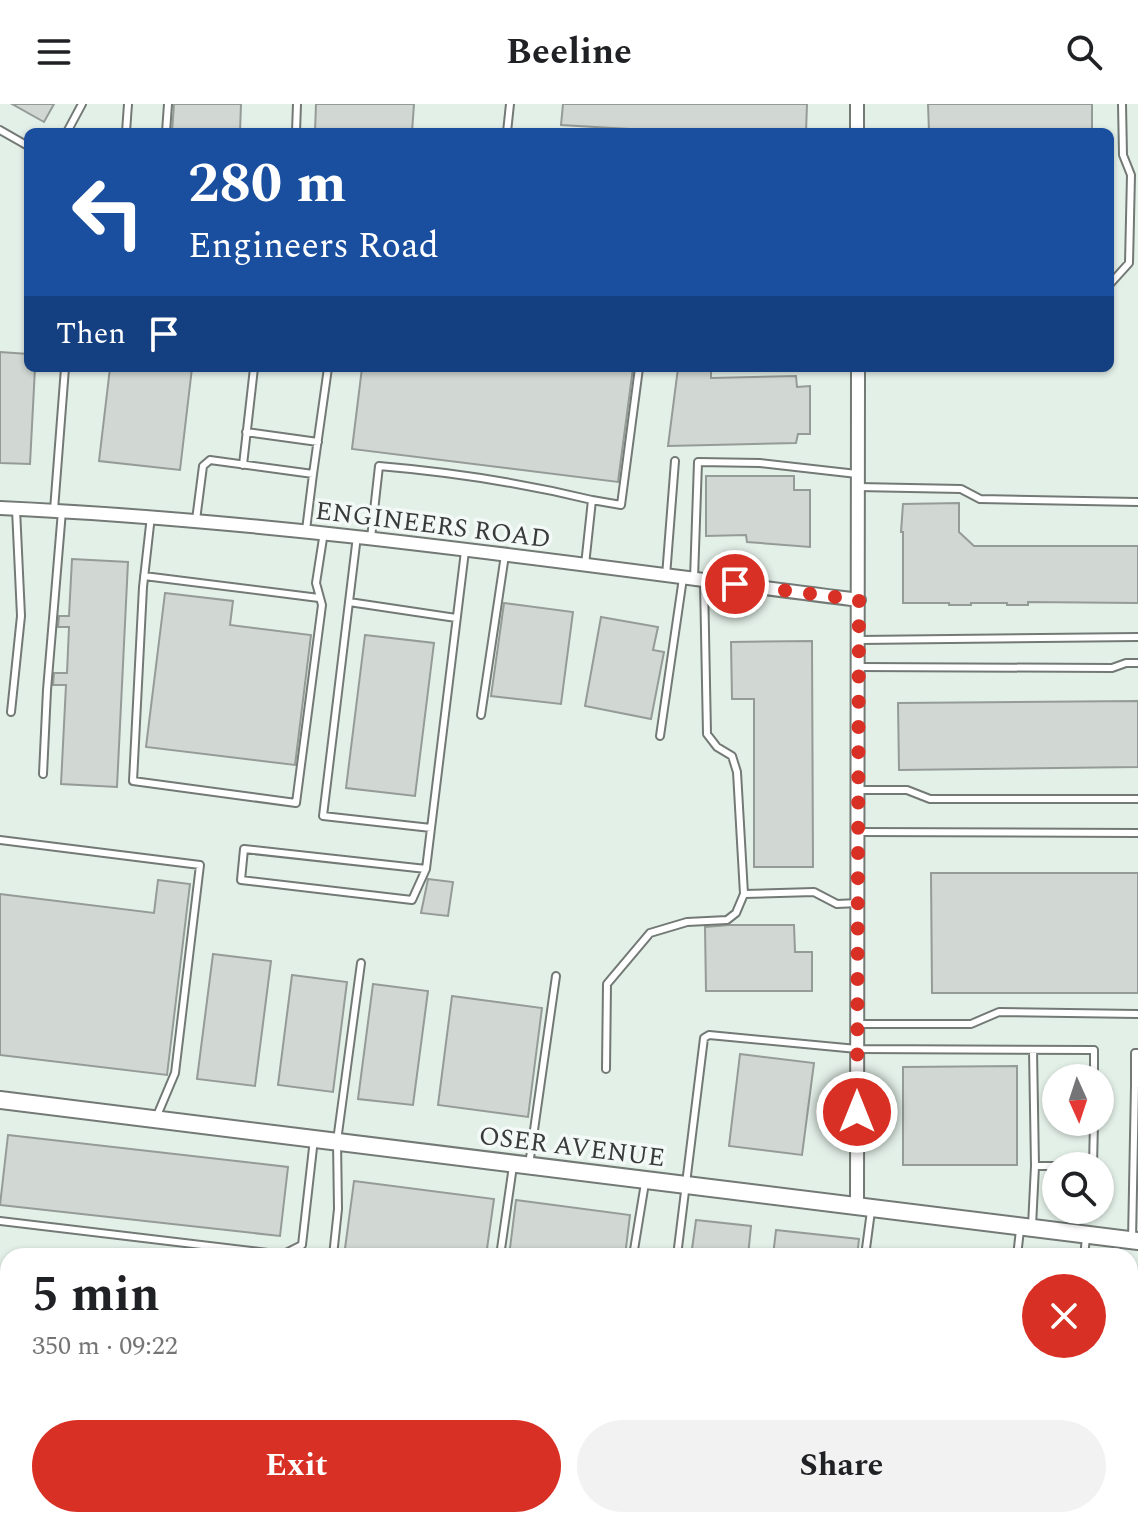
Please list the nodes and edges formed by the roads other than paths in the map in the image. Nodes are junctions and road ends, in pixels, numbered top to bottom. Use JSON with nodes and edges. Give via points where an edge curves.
{"nodes":[{"id":1,"x":82,"y":104,"type":"edge"},
{"id":2,"x":128,"y":104,"type":"edge"},
{"id":3,"x":168,"y":104,"type":"edge"},
{"id":4,"x":297,"y":104,"type":"edge"},
{"id":5,"x":510,"y":104,"type":"edge"},
{"id":6,"x":857,"y":104,"type":"edge"},
{"id":7,"x":1122,"y":104,"type":"edge"},
{"id":8,"x":69,"y":128,"type":"edge"},
{"id":9,"x":126,"y":128,"type":"edge"},
{"id":10,"x":166,"y":128,"type":"edge"},
{"id":11,"x":296,"y":128,"type":"edge"},
{"id":12,"x":507,"y":128,"type":"edge"},
{"id":13,"x":857,"y":128,"type":"edge"},
{"id":14,"x":1,"y":134,"type":"edge"},
{"id":15,"x":24,"y":144,"type":"edge"},
{"id":16,"x":1135,"y":174,"type":"edge"},
{"id":17,"x":1114,"y":280,"type":"edge"},
{"id":18,"x":65,"y":372,"type":"edge"},
{"id":19,"x":254,"y":372,"type":"edge"},
{"id":20,"x":327,"y":372,"type":"edge"},
{"id":21,"x":638,"y":372,"type":"edge"},
{"id":22,"x":858,"y":372,"type":"edge"},
{"id":23,"x":246,"y":432,"type":"junction"},
{"id":24,"x":318,"y":442,"type":"junction"},
{"id":25,"x":675,"y":461,"type":"dead end"},
{"id":26,"x":243,"y":465,"type":"junction"},
{"id":27,"x":313,"y":474,"type":"junction"},
{"id":28,"x":858,"y":480,"type":"junction"},
{"id":29,"x":592,"y":500,"type":"junction"},
{"id":30,"x":1138,"y":502,"type":"edge"},
{"id":31,"x":0,"y":508,"type":"edge"},
{"id":32,"x":16,"y":509,"type":"junction"},
{"id":33,"x":58,"y":511,"type":"junction"},
{"id":34,"x":151,"y":516,"type":"junction"},
{"id":35,"x":196,"y":520,"type":"junction"},
{"id":36,"x":306,"y":530,"type":"junction"},
{"id":37,"x":324,"y":532,"type":"junction"},
{"id":38,"x":357,"y":536,"type":"junction"},
{"id":39,"x":371,"y":538,"type":"junction"},
{"id":40,"x":465,"y":550,"type":"junction"},
{"id":41,"x":505,"y":555,"type":"junction"},
{"id":42,"x":585,"y":565,"type":"junction"},
{"id":43,"x":144,"y":576,"type":"junction"},
{"id":44,"x":666,"y":576,"type":"junction"},
{"id":45,"x":694,"y":579,"type":"junction"},
{"id":46,"x":319,"y":598,"type":"junction"},
{"id":47,"x":859,"y":600,"type":"junction"},
{"id":48,"x":349,"y":602,"type":"junction"},
{"id":49,"x":456,"y":618,"type":"junction"},
{"id":50,"x":1138,"y":637,"type":"edge"},
{"id":51,"x":859,"y":640,"type":"junction"},
{"id":52,"x":1138,"y":663,"type":"edge"},
{"id":53,"x":859,"y":667,"type":"junction"},
{"id":54,"x":11,"y":712,"type":"dead end"},
{"id":55,"x":481,"y":715,"type":"dead end"},
{"id":56,"x":660,"y":736,"type":"dead end"},
{"id":57,"x":43,"y":774,"type":"dead end"},
{"id":58,"x":858,"y":790,"type":"junction"},
{"id":59,"x":1138,"y":799,"type":"edge"},
{"id":60,"x":431,"y":828,"type":"junction"},
{"id":61,"x":858,"y":832,"type":"junction"},
{"id":62,"x":1138,"y":833,"type":"edge"},
{"id":63,"x":0,"y":840,"type":"edge"},
{"id":64,"x":426,"y":869,"type":"junction"},
{"id":65,"x":744,"y":894,"type":"junction"},
{"id":66,"x":858,"y":903,"type":"junction"},
{"id":67,"x":361,"y":963,"type":"dead end"},
{"id":68,"x":556,"y":976,"type":"dead end"},
{"id":69,"x":1138,"y":1014,"type":"edge"},
{"id":70,"x":857,"y":1024,"type":"junction"},
{"id":71,"x":857,"y":1049,"type":"junction"},
{"id":72,"x":1033,"y":1050,"type":"junction"},
{"id":73,"x":1138,"y":1053,"type":"edge"},
{"id":74,"x":1094,"y":1064,"type":"edge"},
{"id":75,"x":606,"y":1069,"type":"dead end"},
{"id":76,"x":1136,"y":1084,"type":"edge"},
{"id":77,"x":0,"y":1100,"type":"edge"},
{"id":78,"x":156,"y":1118,"type":"junction"},
{"id":79,"x":315,"y":1138,"type":"junction"},
{"id":80,"x":337,"y":1141,"type":"junction"},
{"id":81,"x":521,"y":1164,"type":"junction"},
{"id":82,"x":1035,"y":1166,"type":"junction"},
{"id":83,"x":1042,"y":1166,"type":"edge"},
{"id":84,"x":646,"y":1180,"type":"junction"},
{"id":85,"x":685,"y":1184,"type":"junction"},
{"id":86,"x":864,"y":1207,"type":"junction"},
{"id":87,"x":0,"y":1221,"type":"edge"},
{"id":88,"x":1026,"y":1227,"type":"junction"},
{"id":89,"x":1087,"y":1234,"type":"junction"},
{"id":90,"x":1135,"y":1240,"type":"edge"},
{"id":91,"x":226,"y":1248,"type":"edge"},
{"id":92,"x":296,"y":1248,"type":"edge"},
{"id":93,"x":334,"y":1248,"type":"edge"},
{"id":94,"x":502,"y":1248,"type":"edge"},
{"id":95,"x":634,"y":1248,"type":"edge"},
{"id":96,"x":678,"y":1248,"type":"edge"},
{"id":97,"x":865,"y":1248,"type":"edge"},
{"id":98,"x":1019,"y":1248,"type":"edge"},
{"id":99,"x":1085,"y":1248,"type":"edge"}],
"edges":[{"from":1,"to":8,"type":"lane"},
{"from":2,"to":9,"type":"lane"},
{"from":3,"to":10,"type":"lane"},
{"from":4,"to":11,"type":"lane"},
{"from":5,"to":12,"type":"lane"},
{"from":6,"to":13,"type":"street"},
{"from":7,"to":16,"type":"lane","via":[[1123,155]]},
{"from":14,"to":15,"type":"lane"},
{"from":16,"to":17,"type":"lane","via":[[1129,263]]},
{"from":18,"to":33,"type":"lane"},
{"from":19,"to":23,"type":"lane"},
{"from":20,"to":24,"type":"lane"},
{"from":21,"to":29,"type":"lane","via":[[621,505]]},
{"from":22,"to":28,"type":"street"},
{"from":23,"to":24,"type":"lane"},
{"from":23,"to":26,"type":"lane"},
{"from":24,"to":27,"type":"lane"},
{"from":25,"to":44,"type":"lane"},
{"from":26,"to":27,"type":"lane"},
{"from":26,"to":35,"type":"lane","via":[[206,461]]},
{"from":27,"to":36,"type":"lane"},
{"from":28,"to":30,"type":"lane","via":[[961,489],[980,499]]},
{"from":28,"to":45,"type":"lane","via":[[760,463],[698,462]]},
{"from":28,"to":47,"type":"street"},
{"from":29,"to":39,"type":"lane","via":[[445,471],[379,466]]},
{"from":29,"to":42,"type":"lane"},
{"from":31,"to":32,"type":"street","name":"ENGINEERS ROAD"},
{"from":32,"to":33,"type":"street","name":"ENGINEERS ROAD"},
{"from":32,"to":54,"type":"lane","via":[[21,616]]},
{"from":33,"to":34,"type":"street","name":"ENGINEERS ROAD"},
{"from":33,"to":57,"type":"lane"},
{"from":34,"to":35,"type":"street","name":"ENGINEERS ROAD"},
{"from":34,"to":43,"type":"lane"},
{"from":35,"to":36,"type":"street","name":"ENGINEERS ROAD"},
{"from":36,"to":37,"type":"street","name":"ENGINEERS ROAD"},
{"from":37,"to":38,"type":"street","name":"ENGINEERS ROAD"},
{"from":37,"to":46,"type":"lane","via":[[316,583]]},
{"from":38,"to":39,"type":"street","name":"ENGINEERS ROAD"},
{"from":38,"to":48,"type":"lane"},
{"from":39,"to":40,"type":"street","name":"ENGINEERS ROAD"},
{"from":40,"to":41,"type":"street","name":"ENGINEERS ROAD"},
{"from":40,"to":49,"type":"lane"},
{"from":41,"to":42,"type":"street","name":"ENGINEERS ROAD"},
{"from":41,"to":55,"type":"lane"},
{"from":42,"to":44,"type":"street","name":"ENGINEERS ROAD"},
{"from":43,"to":46,"type":"lane"},
{"from":43,"to":46,"type":"lane","via":[[133,781],[296,803]]},
{"from":44,"to":45,"type":"street","name":"ENGINEERS ROAD"},
{"from":45,"to":47,"type":"street","name":"ENGINEERS ROAD"},
{"from":45,"to":56,"type":"lane"},
{"from":45,"to":65,"type":"lane","via":[[707,734],[732,756],[737,772]]},
{"from":47,"to":51,"type":"street"},
{"from":48,"to":49,"type":"lane"},
{"from":48,"to":60,"type":"lane","via":[[323,816]]},
{"from":49,"to":60,"type":"lane"},
{"from":50,"to":51,"type":"lane"},
{"from":51,"to":53,"type":"street"},
{"from":52,"to":53,"type":"lane","via":[[1112,668]]},
{"from":53,"to":58,"type":"street"},
{"from":58,"to":59,"type":"lane","via":[[907,790],[930,799]]},
{"from":58,"to":61,"type":"street"},
{"from":60,"to":64,"type":"lane"},
{"from":61,"to":62,"type":"lane"},
{"from":61,"to":66,"type":"street"},
{"from":63,"to":78,"type":"lane","via":[[200,865],[175,1073]]},
{"from":64,"to":64,"type":"lane","via":[[244,849],[241,880],[412,900]]},
{"from":65,"to":66,"type":"lane","via":[[814,892],[837,904]]},
{"from":65,"to":75,"type":"lane","via":[[727,920],[687,922],[650,933],[607,984]]},
{"from":66,"to":70,"type":"street"},
{"from":67,"to":80,"type":"lane"},
{"from":68,"to":81,"type":"lane"},
{"from":69,"to":70,"type":"lane","via":[[999,1012],[971,1024]]},
{"from":70,"to":71,"type":"street"},
{"from":71,"to":72,"type":"lane"},
{"from":71,"to":85,"type":"lane","via":[[714,1034],[704,1038]]},
{"from":71,"to":86,"type":"street"},
{"from":72,"to":74,"type":"lane","via":[[1094,1050]]},
{"from":72,"to":82,"type":"lane"},
{"from":73,"to":76,"type":"lane"},
{"from":76,"to":90,"type":"lane"},
{"from":77,"to":78,"type":"street","name":"OSER AVENUE"},
{"from":78,"to":79,"type":"street","name":"OSER AVENUE"},
{"from":79,"to":80,"type":"street","name":"OSER AVENUE"},
{"from":79,"to":92,"type":"lane","via":[[302,1245]]},
{"from":80,"to":81,"type":"street","name":"OSER AVENUE"},
{"from":80,"to":93,"type":"lane"},
{"from":81,"to":84,"type":"street","name":"OSER AVENUE"},
{"from":81,"to":94,"type":"lane"},
{"from":82,"to":83,"type":"lane"},
{"from":82,"to":88,"type":"lane"},
{"from":84,"to":85,"type":"street","name":"OSER AVENUE"},
{"from":84,"to":95,"type":"lane"},
{"from":85,"to":86,"type":"street","name":"OSER AVENUE"},
{"from":85,"to":96,"type":"lane"},
{"from":86,"to":88,"type":"street","name":"OSER AVENUE"},
{"from":86,"to":97,"type":"lane"},
{"from":87,"to":91,"type":"lane"},
{"from":88,"to":89,"type":"street","name":"OSER AVENUE"},
{"from":88,"to":98,"type":"lane"},
{"from":89,"to":90,"type":"street","name":"OSER AVENUE"},
{"from":89,"to":99,"type":"lane"}]}
